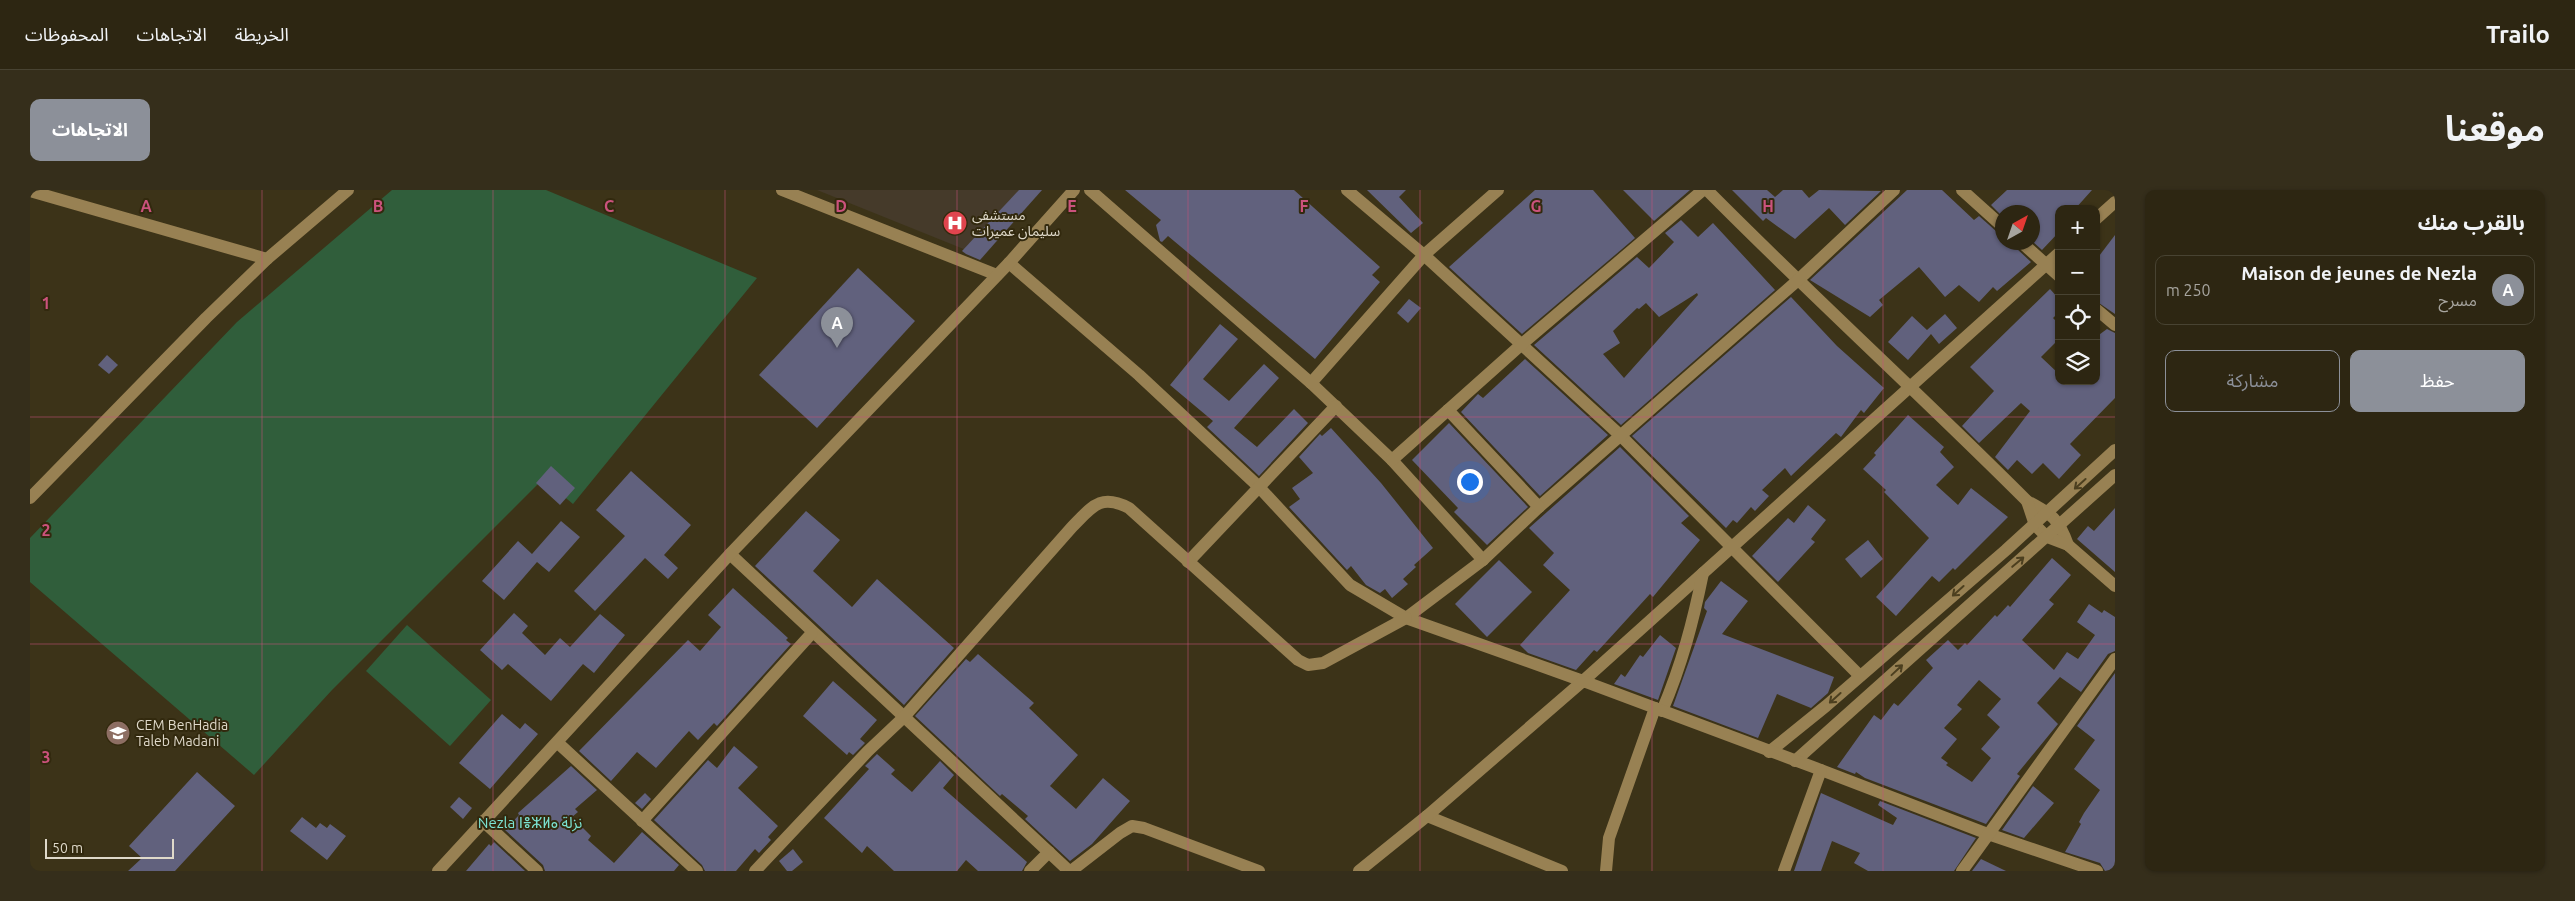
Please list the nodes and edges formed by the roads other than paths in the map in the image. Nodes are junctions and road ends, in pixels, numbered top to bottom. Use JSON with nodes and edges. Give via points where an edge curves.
{"nodes":[{"id":1,"x":348,"y":190,"type":"edge"},
{"id":2,"x":782,"y":190,"type":"edge"},
{"id":3,"x":1074,"y":190,"type":"edge"},
{"id":4,"x":1090,"y":190,"type":"edge"},
{"id":5,"x":1347,"y":190,"type":"edge"},
{"id":6,"x":1498,"y":190,"type":"edge"},
{"id":7,"x":1703,"y":190,"type":"edge"},
{"id":8,"x":1707,"y":190,"type":"edge"},
{"id":9,"x":1894,"y":190,"type":"edge"},
{"id":10,"x":1962,"y":190,"type":"edge"},
{"id":11,"x":30,"y":191,"type":"edge"},
{"id":12,"x":2115,"y":202,"type":"edge"},
{"id":13,"x":2100,"y":215,"type":"edge"},
{"id":14,"x":1995,"y":220,"type":"edge"},
{"id":15,"x":2030,"y":250,"type":"edge"},
{"id":16,"x":1424,"y":255,"type":"junction"},
{"id":17,"x":2055,"y":257,"type":"edge"},
{"id":18,"x":267,"y":260,"type":"junction"},
{"id":19,"x":1009,"y":263,"type":"junction"},
{"id":20,"x":2046,"y":265,"type":"junction"},
{"id":21,"x":2055,"y":273,"type":"edge"},
{"id":22,"x":997,"y":275,"type":"junction"},
{"id":23,"x":1797,"y":281,"type":"junction"},
{"id":24,"x":2100,"y":312,"type":"edge"},
{"id":25,"x":2115,"y":325,"type":"edge"},
{"id":26,"x":1522,"y":344,"type":"junction"},
{"id":27,"x":1311,"y":383,"type":"junction"},
{"id":28,"x":1911,"y":386,"type":"junction"},
{"id":29,"x":1336,"y":406,"type":"junction"},
{"id":30,"x":1448,"y":410,"type":"junction"},
{"id":31,"x":1621,"y":436,"type":"junction"},
{"id":32,"x":2115,"y":450,"type":"edge"},
{"id":33,"x":1392,"y":460,"type":"junction"},
{"id":34,"x":2115,"y":474,"type":"edge"},
{"id":35,"x":1258,"y":486,"type":"junction"},
{"id":36,"x":30,"y":498,"type":"edge"},
{"id":37,"x":2027,"y":501,"type":"junction"},
{"id":38,"x":1539,"y":508,"type":"junction"},
{"id":39,"x":2048,"y":512,"type":"junction"},
{"id":40,"x":2061,"y":524,"type":"junction"},
{"id":41,"x":2035,"y":525,"type":"junction"},
{"id":42,"x":2047,"y":537,"type":"junction"},
{"id":43,"x":2068,"y":545,"type":"junction"},
{"id":44,"x":1729,"y":547,"type":"junction"},
{"id":45,"x":730,"y":554,"type":"junction"},
{"id":46,"x":1483,"y":560,"type":"junction"},
{"id":47,"x":1188,"y":562,"type":"junction"},
{"id":48,"x":1702,"y":573,"type":"junction"},
{"id":49,"x":2115,"y":586,"type":"edge"},
{"id":50,"x":1406,"y":618,"type":"junction"},
{"id":51,"x":812,"y":633,"type":"junction"},
{"id":52,"x":2115,"y":658,"type":"edge"},
{"id":53,"x":1860,"y":676,"type":"junction"},
{"id":54,"x":1583,"y":681,"type":"junction"},
{"id":55,"x":1659,"y":710,"type":"junction"},
{"id":56,"x":904,"y":717,"type":"junction"},
{"id":57,"x":558,"y":743,"type":"junction"},
{"id":58,"x":1769,"y":752,"type":"junction"},
{"id":59,"x":1795,"y":761,"type":"junction"},
{"id":60,"x":1820,"y":770,"type":"junction"},
{"id":61,"x":1428,"y":816,"type":"junction"},
{"id":62,"x":642,"y":820,"type":"junction"},
{"id":63,"x":483,"y":821,"type":"junction"},
{"id":64,"x":1988,"y":834,"type":"junction"},
{"id":65,"x":1049,"y":852,"type":"junction"},
{"id":66,"x":2081,"y":868,"type":"edge"},
{"id":67,"x":438,"y":871,"type":"edge"},
{"id":68,"x":537,"y":871,"type":"edge"},
{"id":69,"x":698,"y":871,"type":"edge"},
{"id":70,"x":755,"y":871,"type":"edge"},
{"id":71,"x":1030,"y":871,"type":"edge"},
{"id":72,"x":1070,"y":871,"type":"edge"},
{"id":73,"x":1259,"y":871,"type":"edge"},
{"id":74,"x":1359,"y":871,"type":"edge"},
{"id":75,"x":1562,"y":871,"type":"edge"},
{"id":76,"x":1606,"y":871,"type":"edge"},
{"id":77,"x":1784,"y":871,"type":"edge"},
{"id":78,"x":1962,"y":871,"type":"edge"},
{"id":79,"x":2097,"y":871,"type":"edge"}],
"edges":[{"from":1,"to":18,"type":"street"},
{"from":2,"to":22,"type":"street"},
{"from":3,"to":19,"type":"street"},
{"from":4,"to":27,"type":"street"},
{"from":5,"to":16,"type":"street"},
{"from":6,"to":16,"type":"street"},
{"from":7,"to":26,"type":"street"},
{"from":8,"to":23,"type":"street"},
{"from":9,"to":23,"type":"street"},
{"from":10,"to":14,"type":"street"},
{"from":11,"to":18,"type":"street"},
{"from":12,"to":13,"type":"street"},
{"from":15,"to":20,"type":"street"},
{"from":16,"to":26,"type":"street"},
{"from":16,"to":27,"type":"street"},
{"from":17,"to":20,"type":"street"},
{"from":18,"to":36,"type":"street","via":[[124,400]]},
{"from":19,"to":22,"type":"street"},
{"from":19,"to":35,"type":"street","via":[[1139,375]]},
{"from":20,"to":21,"type":"street"},
{"from":20,"to":28,"type":"street"},
{"from":22,"to":45,"type":"street"},
{"from":23,"to":28,"type":"street"},
{"from":23,"to":31,"type":"street"},
{"from":24,"to":25,"type":"street"},
{"from":26,"to":30,"type":"street"},
{"from":26,"to":31,"type":"street"},
{"from":27,"to":29,"type":"street"},
{"from":28,"to":37,"type":"street"},
{"from":28,"to":44,"type":"street"},
{"from":29,"to":33,"type":"street"},
{"from":29,"to":35,"type":"street"},
{"from":30,"to":33,"type":"street"},
{"from":30,"to":38,"type":"street"},
{"from":31,"to":38,"type":"street"},
{"from":31,"to":44,"type":"street"},
{"from":32,"to":39,"type":"street","one_way":true},
{"from":33,"to":46,"type":"street"},
{"from":34,"to":40,"type":"street"},
{"from":35,"to":47,"type":"street"},
{"from":35,"to":50,"type":"street","via":[[1350,586]]},
{"from":37,"to":39,"type":"street"},
{"from":37,"to":41,"type":"street"},
{"from":38,"to":46,"type":"street"},
{"from":39,"to":40,"type":"street"},
{"from":39,"to":41,"type":"street"},
{"from":40,"to":42,"type":"street"},
{"from":40,"to":43,"type":"street"},
{"from":41,"to":42,"type":"street"},
{"from":41,"to":53,"type":"street","one_way":true},
{"from":42,"to":43,"type":"street"},
{"from":59,"to":42,"type":"street","one_way":true},
{"from":43,"to":49,"type":"street"},
{"from":44,"to":48,"type":"street"},
{"from":44,"to":53,"type":"street"},
{"from":45,"to":51,"type":"street"},
{"from":45,"to":57,"type":"street"},
{"from":46,"to":50,"type":"street"},
{"from":47,"to":50,"type":"street","via":[[1298,660],[1308,665],[1323,663]]},
{"from":47,"to":56,"type":"street","via":[[1129,508],[1104,500],[1093,505]]},
{"from":48,"to":54,"type":"street"},
{"from":48,"to":55,"type":"street","via":[[1683,659]]},
{"from":50,"to":54,"type":"street"},
{"from":51,"to":56,"type":"street"},
{"from":51,"to":62,"type":"street"},
{"from":52,"to":64,"type":"street"},
{"from":53,"to":58,"type":"street","one_way":true},
{"from":54,"to":55,"type":"street"},
{"from":54,"to":61,"type":"street"},
{"from":55,"to":58,"type":"street"},
{"from":55,"to":76,"type":"street","via":[[1609,838]]},
{"from":56,"to":65,"type":"street"},
{"from":56,"to":70,"type":"street"},
{"from":57,"to":62,"type":"street"},
{"from":57,"to":63,"type":"street"},
{"from":58,"to":59,"type":"street"},
{"from":59,"to":60,"type":"street"},
{"from":60,"to":64,"type":"street"},
{"from":60,"to":77,"type":"street"},
{"from":61,"to":74,"type":"street"},
{"from":61,"to":75,"type":"street"},
{"from":62,"to":69,"type":"street"},
{"from":63,"to":67,"type":"street"},
{"from":63,"to":68,"type":"street"},
{"from":64,"to":66,"type":"street"},
{"from":64,"to":78,"type":"street"},
{"from":65,"to":71,"type":"street"},
{"from":65,"to":72,"type":"street"},
{"from":66,"to":79,"type":"street"},
{"from":72,"to":73,"type":"street","via":[[1132,826]]}]}
